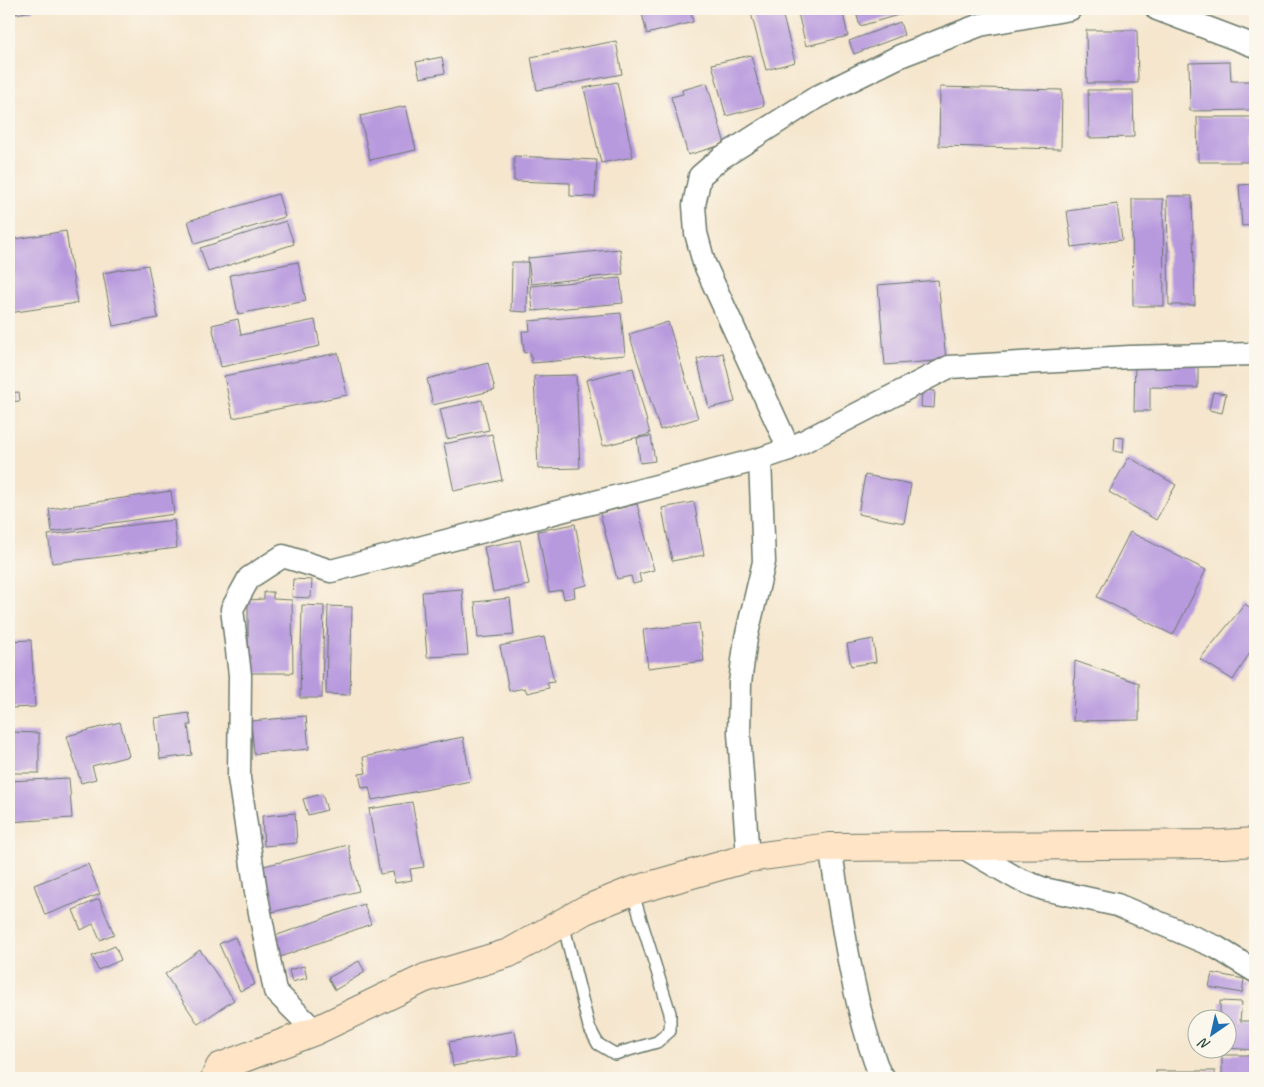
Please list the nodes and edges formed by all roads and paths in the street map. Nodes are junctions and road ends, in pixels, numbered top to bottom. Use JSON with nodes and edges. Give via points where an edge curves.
{"nodes":[{"id":1,"x":1070,"y":9,"type":"edge"},
{"id":2,"x":1157,"y":9,"type":"edge"},
{"id":3,"x":1255,"y":46,"type":"edge"},
{"id":4,"x":1255,"y":354,"type":"edge"},
{"id":5,"x":788,"y":449,"type":"junction"},
{"id":6,"x":760,"y":459,"type":"junction"},
{"id":7,"x":1255,"y":842,"type":"edge"},
{"id":8,"x":961,"y":846,"type":"junction"},
{"id":9,"x":830,"y":847,"type":"junction"},
{"id":10,"x":748,"y":858,"type":"junction"},
{"id":11,"x":632,"y":891,"type":"junction"},
{"id":12,"x":563,"y":923,"type":"junction"},
{"id":13,"x":1255,"y":972,"type":"edge"},
{"id":14,"x":315,"y":1032,"type":"junction"},
{"id":15,"x":221,"y":1075,"type":"edge"},
{"id":16,"x":884,"y":1078,"type":"edge"}],
"edges":[{"from":1,"to":5,"type":"street","via":[[980,25],[900,56],[818,97],[720,158],[700,176],[694,205],[696,233],[704,264]]},
{"from":2,"to":3,"type":"street"},
{"from":4,"to":5,"type":"street","via":[[950,367]]},
{"from":5,"to":6,"type":"street"},
{"from":6,"to":10,"type":"street","via":[[764,562],[746,638],[739,713]]},
{"from":6,"to":14,"type":"street","via":[[331,571],[283,556],[249,578],[232,609],[240,675],[240,778],[256,892],[275,991]]},
{"from":7,"to":8,"type":"main road"},
{"from":8,"to":9,"type":"main road"},
{"from":8,"to":13,"type":"street","via":[[1018,879],[1044,889],[1117,905],[1216,947]]},
{"from":9,"to":10,"type":"main road"},
{"from":9,"to":16,"type":"street","via":[[865,1036]]},
{"from":10,"to":11,"type":"main road"},
{"from":11,"to":12,"type":"main road","via":[[585,910]]},
{"from":11,"to":12,"type":"lane","via":[[670,1013],[670,1031],[657,1042],[615,1054],[598,1044],[589,1026]]},
{"from":12,"to":14,"type":"main road","via":[[509,953],[425,978]]},
{"from":14,"to":15,"type":"main road"}]}
